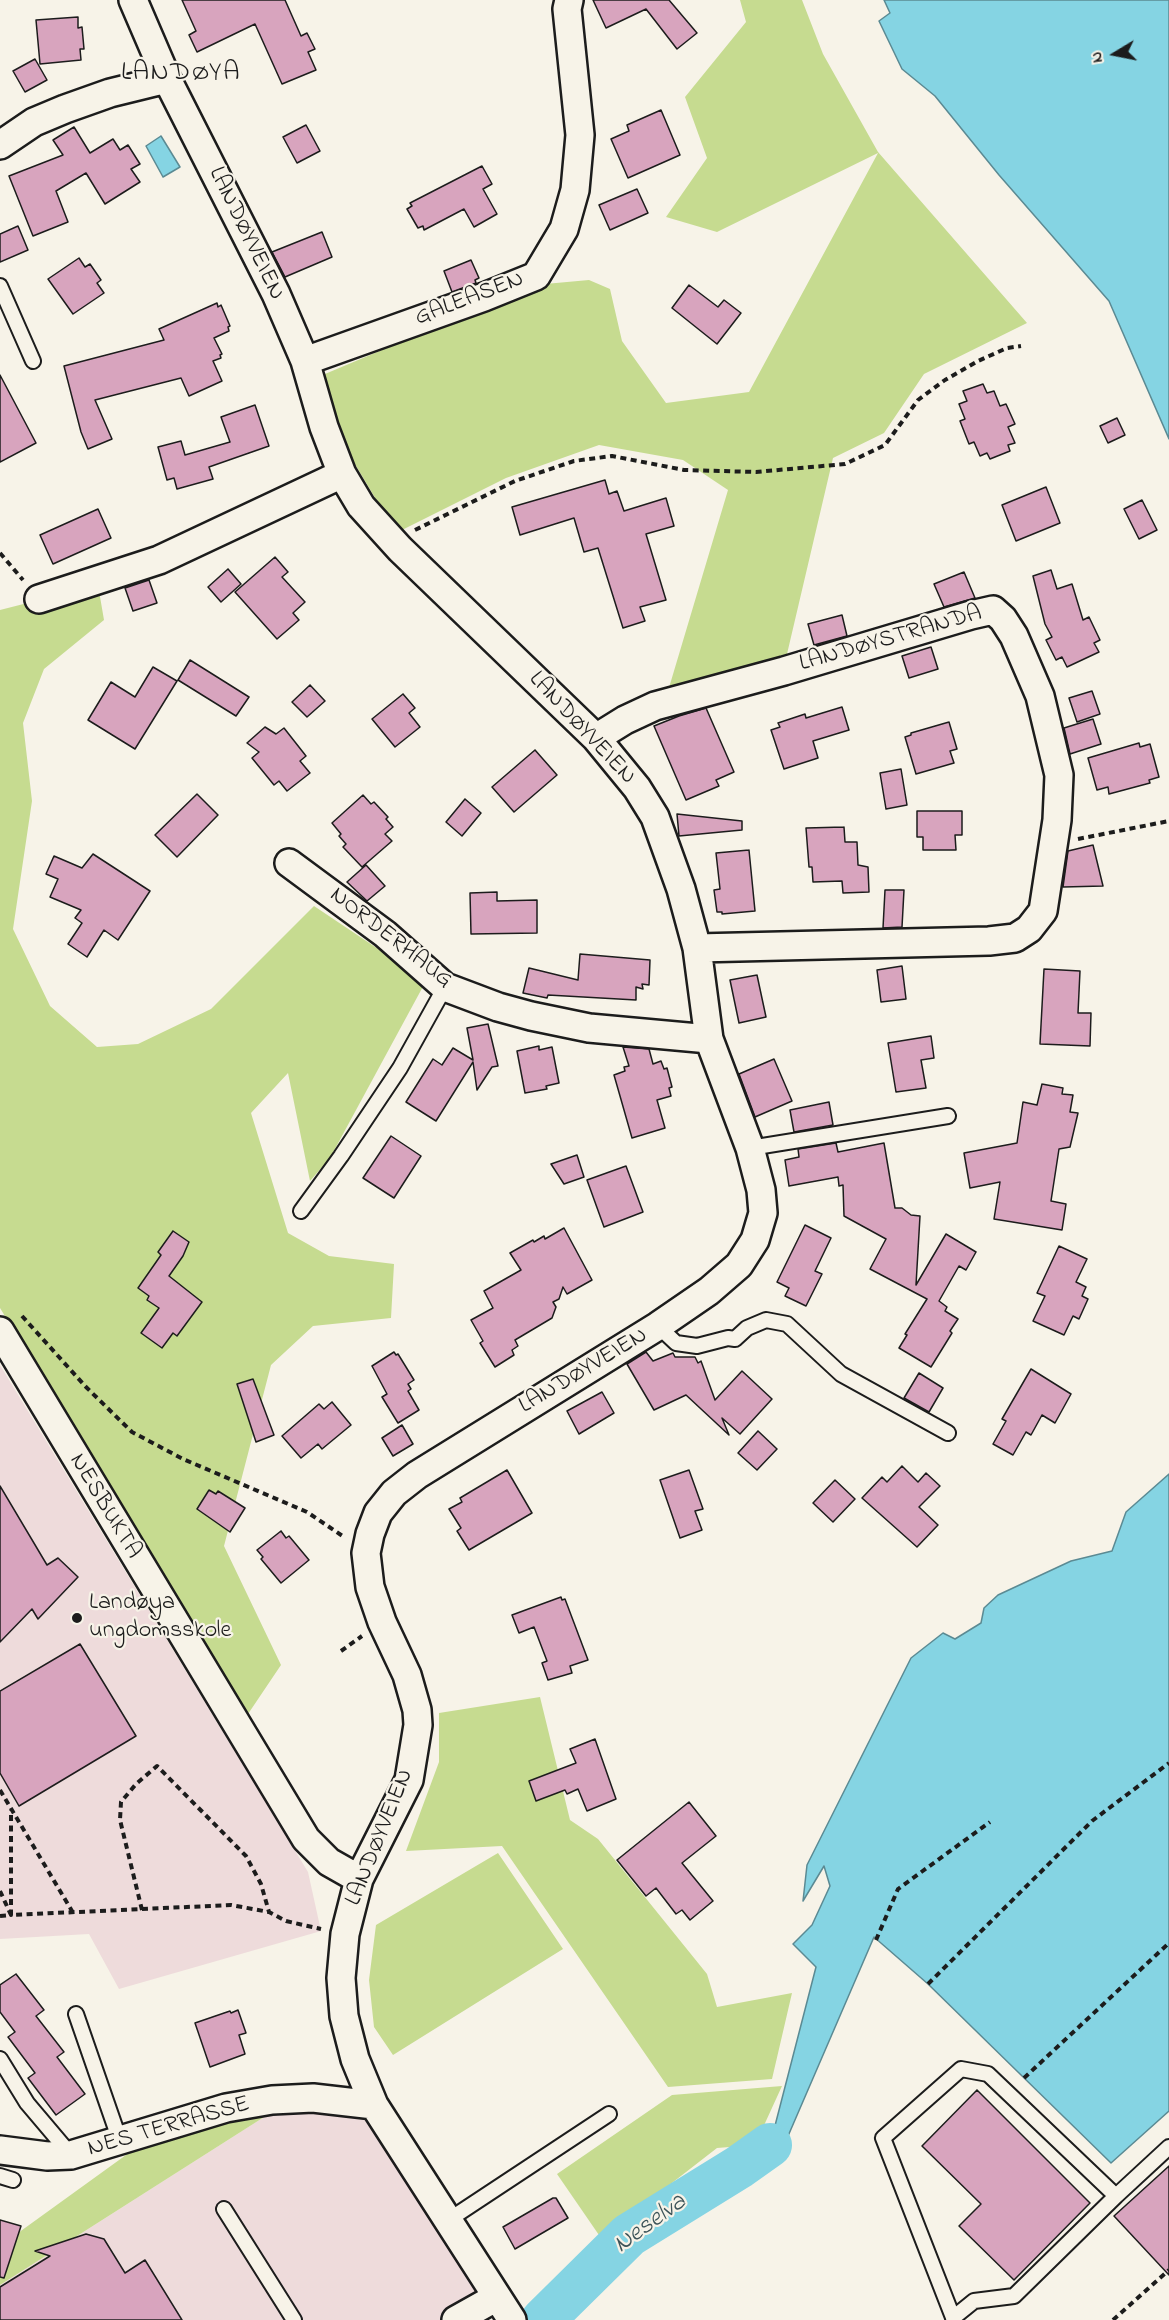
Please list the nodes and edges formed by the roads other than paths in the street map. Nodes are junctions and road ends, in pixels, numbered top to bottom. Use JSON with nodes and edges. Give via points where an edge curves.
{"nodes":[{"id":1,"x":133,"y":0,"type":"edge"},
{"id":2,"x":569,"y":0,"type":"edge"},
{"id":3,"x":166,"y":79,"type":"junction"},
{"id":4,"x":0,"y":145,"type":"edge"},
{"id":5,"x":0,"y":286,"type":"edge"},
{"id":6,"x":305,"y":361,"type":"junction"},
{"id":7,"x":33,"y":362,"type":"dead end"},
{"id":8,"x":342,"y":474,"type":"junction"},
{"id":9,"x":39,"y":599,"type":"road end"},
{"id":10,"x":596,"y":738,"type":"junction"},
{"id":11,"x":289,"y":863,"type":"dead end"},
{"id":12,"x":697,"y":948,"type":"junction"},
{"id":13,"x":445,"y":987,"type":"junction"},
{"id":14,"x":709,"y":1039,"type":"junction"},
{"id":15,"x":948,"y":1116,"type":"dead end"},
{"id":16,"x":750,"y":1148,"type":"junction"},
{"id":17,"x":301,"y":1211,"type":"dead end"},
{"id":18,"x":7,"y":1322,"type":"edge"},
{"id":19,"x":658,"y":1326,"type":"junction"},
{"id":20,"x":948,"y":1433,"type":"dead end"},
{"id":21,"x":359,"y":1879,"type":"junction"},
{"id":22,"x":76,"y":2014,"type":"dead end"},
{"id":23,"x":0,"y":2059,"type":"edge"},
{"id":24,"x":374,"y":2105,"type":"junction"},
{"id":25,"x":609,"y":2114,"type":"dead end"},
{"id":26,"x":120,"y":2141,"type":"junction"},
{"id":27,"x":1169,"y":2147,"type":"edge"},
{"id":28,"x":0,"y":2150,"type":"edge"},
{"id":29,"x":71,"y":2155,"type":"junction"},
{"id":30,"x":1116,"y":2196,"type":"junction"},
{"id":31,"x":224,"y":2209,"type":"dead end"},
{"id":32,"x":447,"y":2221,"type":"junction"},
{"id":33,"x":506,"y":2311,"type":"edge"},
{"id":34,"x":953,"y":2319,"type":"edge"},
{"id":35,"x":294,"y":2320,"type":"edge"},
{"id":36,"x":456,"y":2320,"type":"edge"}],
"edges":[{"from":1,"to":3,"type":"street","name":"LANDØYVEIEN"},
{"from":2,"to":6,"type":"street","name":"GALEASEN","via":[[580,135],[575,190],[564,228],[536,276]]},
{"from":3,"to":4,"type":"street","via":[[66,109],[34,122]]},
{"from":3,"to":6,"type":"street","name":"LANDØYVEIEN","via":[[276,294]]},
{"from":5,"to":7,"type":"lane"},
{"from":6,"to":8,"type":"street","name":"LANDØYVEIEN"},
{"from":8,"to":9,"type":"street","via":[[159,560]]},
{"from":8,"to":10,"type":"street","name":"LANDØYVEIEN","via":[[361,506],[393,541]]},
{"from":10,"to":12,"type":"street","name":"LANDØYVEIEN","via":[[655,817]]},
{"from":10,"to":12,"type":"street","name":"LANDØYSTRANDA","via":[[655,706],[993,610],[1014,636],[1040,696],[1059,775],[1057,820],[1043,911],[1029,929],[1015,938],[989,941]]},
{"from":11,"to":13,"type":"street","name":"NORDERHAUG","via":[[385,934]]},
{"from":12,"to":14,"type":"street","name":"LANDØYVEIEN"},
{"from":13,"to":14,"type":"street","name":"NORDERHAUG","via":[[498,1007],[589,1028]]},
{"from":13,"to":17,"type":"lane","via":[[400,1068]]},
{"from":14,"to":16,"type":"street","name":"LANDØYVEIEN"},
{"from":15,"to":16,"type":"lane"},
{"from":16,"to":19,"type":"street","name":"LANDØYVEIEN","via":[[761,1190],[762,1213],[755,1240],[739,1265]]},
{"from":18,"to":21,"type":"street","name":"NESBUKTA","via":[[306,1839],[329,1862]]},
{"from":19,"to":20,"type":"lane","via":[[676,1343],[698,1346],[735,1339],[747,1328],[766,1320],[787,1324],[842,1374]]},
{"from":19,"to":21,"type":"street","name":"LANDØYVEIEN","via":[[417,1475],[394,1493],[378,1513],[366,1553],[370,1587],[407,1674],[418,1725],[409,1780]]},
{"from":21,"to":24,"type":"street","name":"LANDØYVEIEN","via":[[345,1934],[341,1978],[344,2016],[355,2059]]},
{"from":22,"to":26,"type":"lane"},
{"from":23,"to":29,"type":"lane","via":[[27,2103]]},
{"from":24,"to":26,"type":"street","name":"NES TERRASSE","via":[[313,2098],[273,2100],[225,2108]]},
{"from":24,"to":32,"type":"street","name":"LANDØYVEIEN"},
{"from":25,"to":32,"type":"lane"},
{"from":26,"to":29,"type":"street","name":"NES TERRASSE"},
{"from":27,"to":30,"type":"lane"},
{"from":28,"to":29,"type":"street","name":"NES TERRASSE"},
{"from":30,"to":34,"type":"lane","via":[[1014,2296],[974,2301]]},
{"from":30,"to":34,"type":"lane","via":[[988,2074],[961,2068],[883,2138]]},
{"from":31,"to":35,"type":"lane"},
{"from":32,"to":33,"type":"street","name":"LANDØYVEIEN"},
{"from":33,"to":36,"type":"street"}]}
